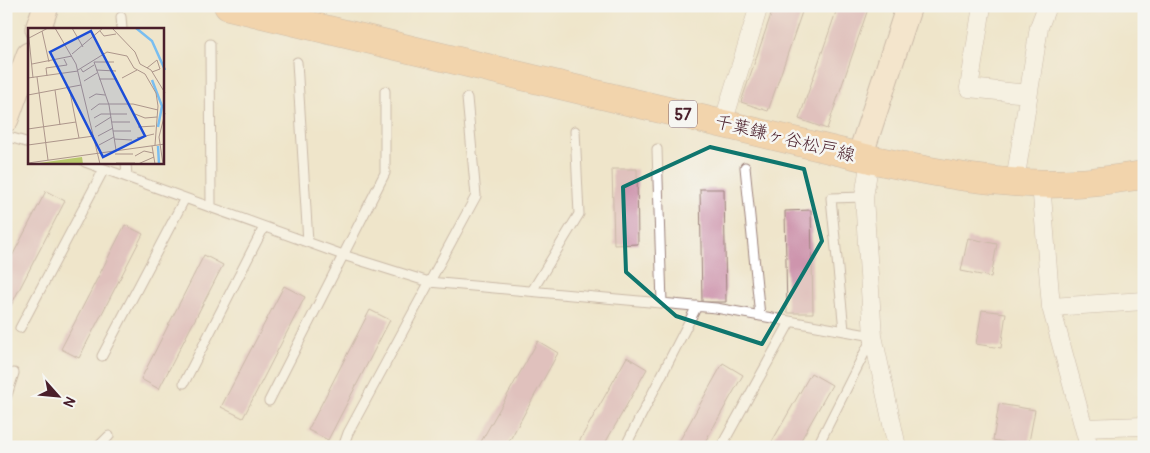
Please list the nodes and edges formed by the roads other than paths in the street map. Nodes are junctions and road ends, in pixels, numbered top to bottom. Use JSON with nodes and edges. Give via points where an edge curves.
{"nodes":[{"id":1,"x":46,"y":6,"type":"edge"},
{"id":2,"x":228,"y":6,"type":"edge"},
{"id":3,"x":759,"y":6,"type":"edge"},
{"id":4,"x":910,"y":6,"type":"edge"},
{"id":5,"x":982,"y":6,"type":"edge"},
{"id":6,"x":1047,"y":6,"type":"edge"},
{"id":7,"x":121,"y":17,"type":"dead end"},
{"id":8,"x":38,"y":28,"type":"edge"},
{"id":9,"x":122,"y":28,"type":"edge"},
{"id":10,"x":210,"y":44,"type":"dead end"},
{"id":11,"x":28,"y":58,"type":"edge"},
{"id":12,"x":297,"y":62,"type":"dead end"},
{"id":13,"x":384,"y":91,"type":"dead end"},
{"id":14,"x":1028,"y":94,"type":"junction"},
{"id":15,"x":467,"y":98,"type":"dead end"},
{"id":16,"x":6,"y":119,"type":"edge"},
{"id":17,"x":723,"y":123,"type":"junction"},
{"id":18,"x":575,"y":131,"type":"dead end"},
{"id":19,"x":6,"y":136,"type":"edge"},
{"id":20,"x":28,"y":144,"type":"edge"},
{"id":21,"x":657,"y":149,"type":"dead end"},
{"id":22,"x":865,"y":158,"type":"junction"},
{"id":23,"x":90,"y":164,"type":"edge"},
{"id":24,"x":126,"y":164,"type":"edge"},
{"id":25,"x":745,"y":167,"type":"dead end"},
{"id":26,"x":104,"y":169,"type":"junction"},
{"id":27,"x":1144,"y":176,"type":"edge"},
{"id":28,"x":127,"y":177,"type":"junction"},
{"id":29,"x":1028,"y":182,"type":"junction"},
{"id":30,"x":864,"y":197,"type":"junction"},
{"id":31,"x":185,"y":198,"type":"junction"},
{"id":32,"x":210,"y":207,"type":"junction"},
{"id":33,"x":264,"y":227,"type":"junction"},
{"id":34,"x":308,"y":242,"type":"junction"},
{"id":35,"x":343,"y":255,"type":"junction"},
{"id":36,"x":430,"y":282,"type":"junction"},
{"id":37,"x":532,"y":291,"type":"junction"},
{"id":38,"x":1144,"y":301,"type":"edge"},
{"id":39,"x":662,"y":303,"type":"junction"},
{"id":40,"x":696,"y":306,"type":"junction"},
{"id":41,"x":1051,"y":307,"type":"junction"},
{"id":42,"x":760,"y":316,"type":"junction"},
{"id":43,"x":790,"y":322,"type":"junction"},
{"id":44,"x":20,"y":328,"type":"dead end"},
{"id":45,"x":844,"y":330,"type":"junction"},
{"id":46,"x":873,"y":336,"type":"junction"},
{"id":47,"x":102,"y":356,"type":"dead end"},
{"id":48,"x":14,"y":373,"type":"dead end"},
{"id":49,"x":184,"y":383,"type":"dead end"},
{"id":50,"x":6,"y":398,"type":"edge"},
{"id":51,"x":269,"y":401,"type":"dead end"},
{"id":52,"x":1144,"y":426,"type":"edge"},
{"id":53,"x":1084,"y":428,"type":"junction"},
{"id":54,"x":109,"y":436,"type":"dead end"},
{"id":55,"x":98,"y":447,"type":"edge"},
{"id":56,"x":343,"y":447,"type":"edge"},
{"id":57,"x":625,"y":447,"type":"edge"},
{"id":58,"x":721,"y":447,"type":"edge"},
{"id":59,"x":816,"y":447,"type":"edge"},
{"id":60,"x":897,"y":447,"type":"edge"},
{"id":61,"x":1089,"y":447,"type":"edge"}],
"edges":[{"from":1,"to":8,"type":"street"},
{"from":2,"to":17,"type":"main road","name":"千葉鎌ヶ谷松戸線","number":"57"},
{"from":3,"to":17,"type":"street"},
{"from":4,"to":22,"type":"street"},
{"from":5,"to":14,"type":"street","via":[[969,88]]},
{"from":6,"to":14,"type":"street","via":[[1039,26]]},
{"from":7,"to":9,"type":"lane"},
{"from":10,"to":32,"type":"lane"},
{"from":11,"to":16,"type":"street"},
{"from":12,"to":34,"type":"lane"},
{"from":13,"to":35,"type":"lane","via":[[385,173]]},
{"from":14,"to":29,"type":"street"},
{"from":15,"to":36,"type":"lane","via":[[476,196]]},
{"from":17,"to":22,"type":"main road","name":"千葉鎌ヶ谷松戸線","number":"57"},
{"from":18,"to":37,"type":"lane","via":[[579,214]]},
{"from":19,"to":20,"type":"lane"},
{"from":21,"to":39,"type":"lane"},
{"from":22,"to":29,"type":"main road","name":"千葉鎌ヶ谷松戸線","number":"57","via":[[932,172]]},
{"from":22,"to":30,"type":"street"},
{"from":23,"to":26,"type":"lane"},
{"from":24,"to":28,"type":"lane"},
{"from":25,"to":42,"type":"lane"},
{"from":26,"to":28,"type":"lane"},
{"from":26,"to":44,"type":"lane"},
{"from":27,"to":29,"type":"main road","name":"千葉鎌ヶ谷松戸線","number":"57","via":[[1075,183]]},
{"from":28,"to":31,"type":"lane"},
{"from":29,"to":41,"type":"street"},
{"from":30,"to":45,"type":"lane","via":[[831,198]]},
{"from":30,"to":46,"type":"street"},
{"from":31,"to":32,"type":"lane"},
{"from":31,"to":47,"type":"lane"},
{"from":32,"to":33,"type":"lane"},
{"from":33,"to":34,"type":"lane"},
{"from":33,"to":49,"type":"lane"},
{"from":34,"to":35,"type":"lane"},
{"from":35,"to":36,"type":"lane"},
{"from":35,"to":51,"type":"lane"},
{"from":36,"to":37,"type":"lane"},
{"from":36,"to":56,"type":"lane"},
{"from":37,"to":39,"type":"lane"},
{"from":38,"to":41,"type":"street"},
{"from":39,"to":40,"type":"lane"},
{"from":40,"to":42,"type":"lane"},
{"from":40,"to":57,"type":"lane"},
{"from":41,"to":53,"type":"street"},
{"from":42,"to":43,"type":"lane"},
{"from":43,"to":45,"type":"lane"},
{"from":43,"to":58,"type":"lane"},
{"from":45,"to":46,"type":"lane"},
{"from":46,"to":59,"type":"lane"},
{"from":46,"to":60,"type":"street"},
{"from":48,"to":50,"type":"lane"},
{"from":52,"to":53,"type":"street"},
{"from":53,"to":61,"type":"street"},
{"from":54,"to":55,"type":"lane"}]}
